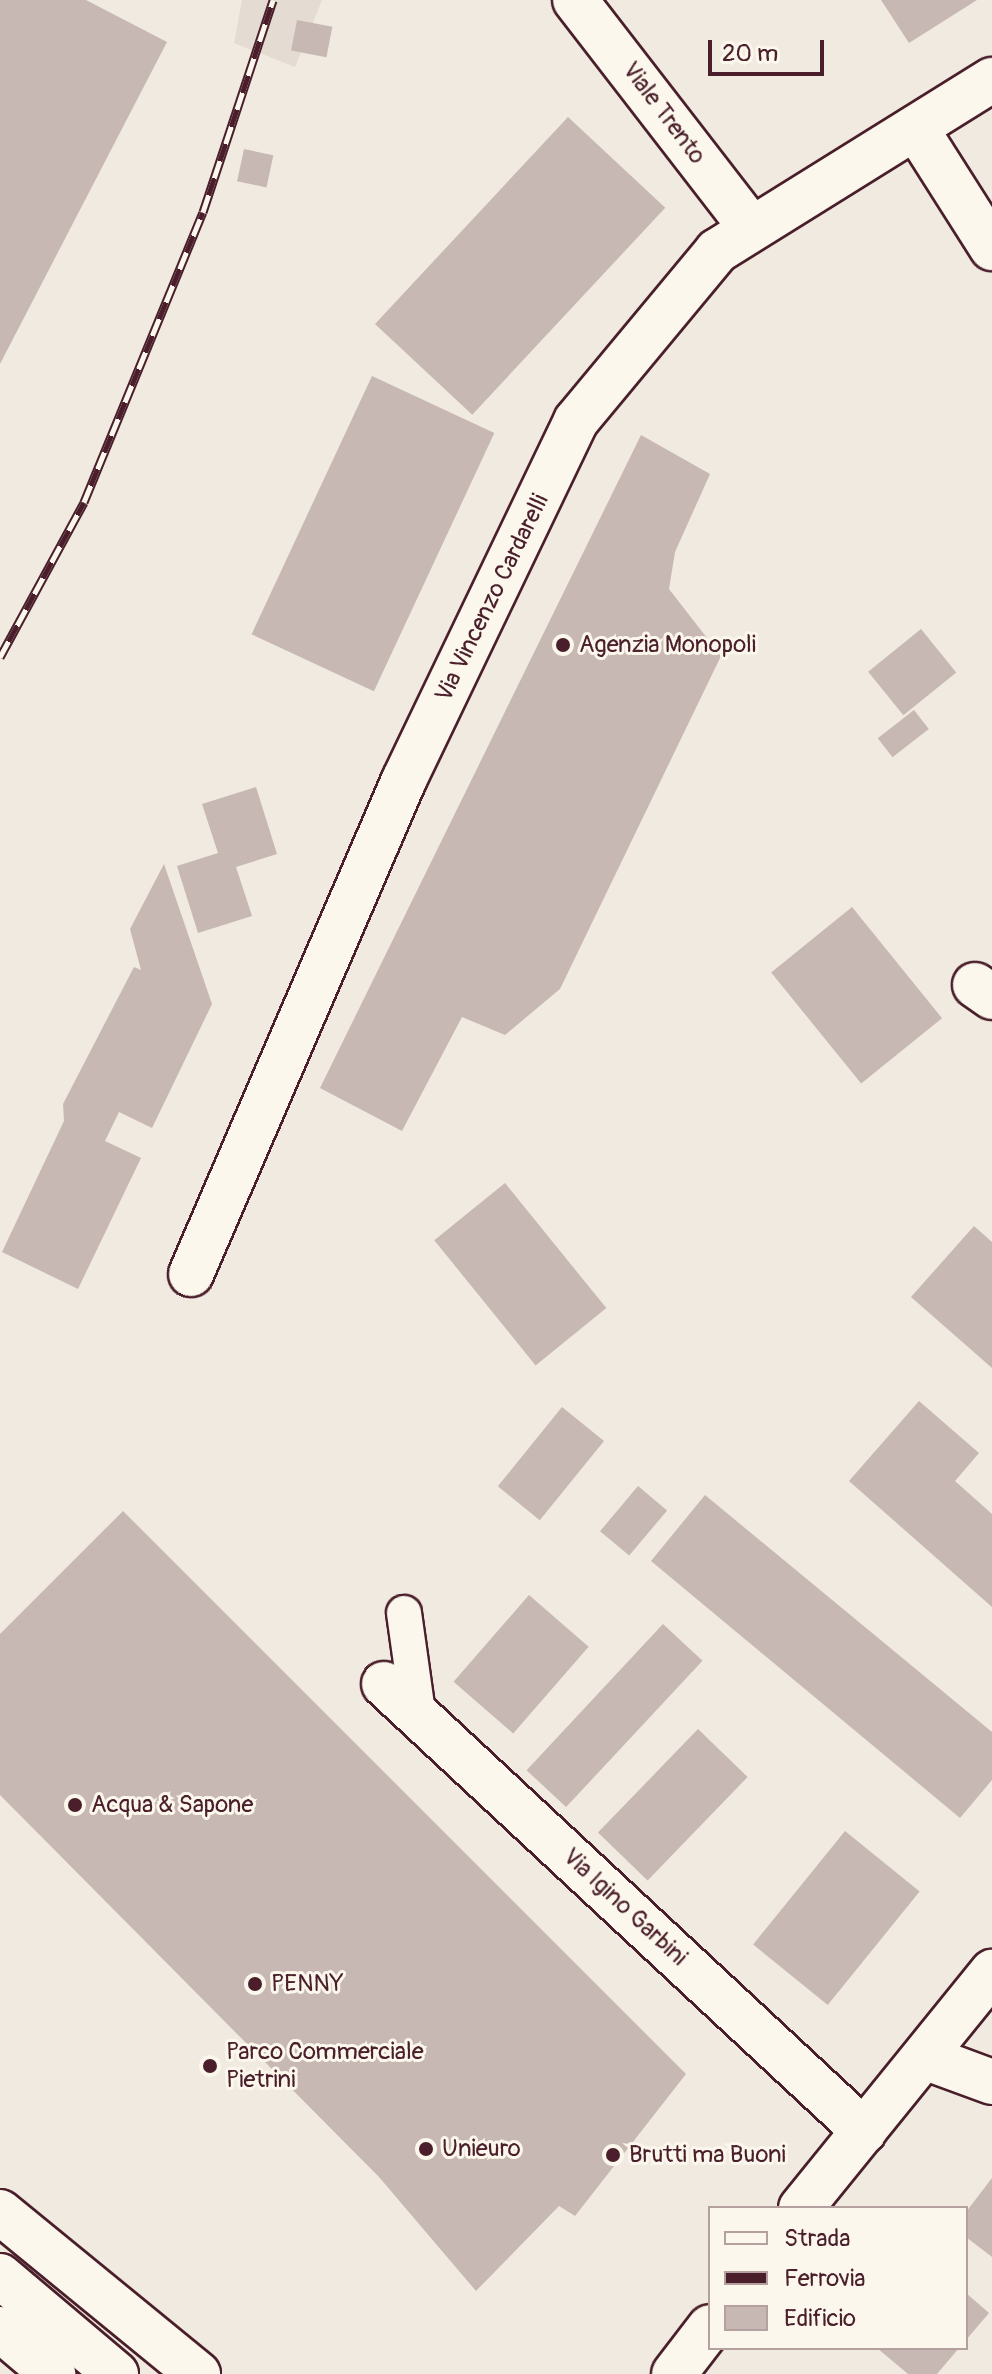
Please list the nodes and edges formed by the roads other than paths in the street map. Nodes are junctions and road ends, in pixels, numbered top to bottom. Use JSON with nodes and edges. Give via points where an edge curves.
{"nodes":[{"id":1,"x":575,"y":0,"type":"edge"},
{"id":2,"x":992,"y":80,"type":"edge"},
{"id":3,"x":917,"y":130,"type":"junction"},
{"id":4,"x":751,"y":228,"type":"junction"},
{"id":5,"x":992,"y":248,"type":"edge"},
{"id":6,"x":191,"y":1274,"type":"dead end"},
{"id":7,"x":404,"y":1613,"type":"dead end"},
{"id":8,"x":384,"y":1684,"type":"dead end"},
{"id":9,"x":418,"y":1712,"type":"junction"},
{"id":10,"x":992,"y":1972,"type":"edge"},
{"id":11,"x":927,"y":2058,"type":"junction"},
{"id":12,"x":992,"y":2082,"type":"edge"},
{"id":13,"x":864,"y":2131,"type":"junction"},
{"id":14,"x":803,"y":2206,"type":"edge"},
{"id":15,"x":0,"y":2212,"type":"edge"},
{"id":16,"x":0,"y":2276,"type":"edge"},
{"id":17,"x":0,"y":2329,"type":"edge"},
{"id":18,"x":708,"y":2330,"type":"edge"},
{"id":19,"x":53,"y":2374,"type":"edge"},
{"id":20,"x":116,"y":2374,"type":"edge"},
{"id":21,"x":198,"y":2374,"type":"edge"},
{"id":22,"x":674,"y":2374,"type":"edge"}],
"edges":[{"from":1,"to":4,"type":"main road","name":"Viale Trento"},
{"from":2,"to":3,"type":"main road","name":"Via Vincenzo Cardarelli"},
{"from":3,"to":4,"type":"main road","name":"Via Vincenzo Cardarelli"},
{"from":3,"to":5,"type":"main road"},
{"from":4,"to":6,"type":"main road","name":"Via Vincenzo Cardarelli","via":[[717,251],[576,421],[404,780]]},
{"from":7,"to":9,"type":"street"},
{"from":8,"to":9,"type":"main road","name":"Via Igino Garbini"},
{"from":9,"to":13,"type":"main road","name":"Via Igino Garbini"},
{"from":10,"to":11,"type":"main road"},
{"from":11,"to":12,"type":"main road"},
{"from":11,"to":13,"type":"main road"},
{"from":13,"to":14,"type":"main road"},
{"from":15,"to":21,"type":"main road"},
{"from":16,"to":20,"type":"main road"},
{"from":17,"to":19,"type":"main road"},
{"from":18,"to":22,"type":"main road"}]}
